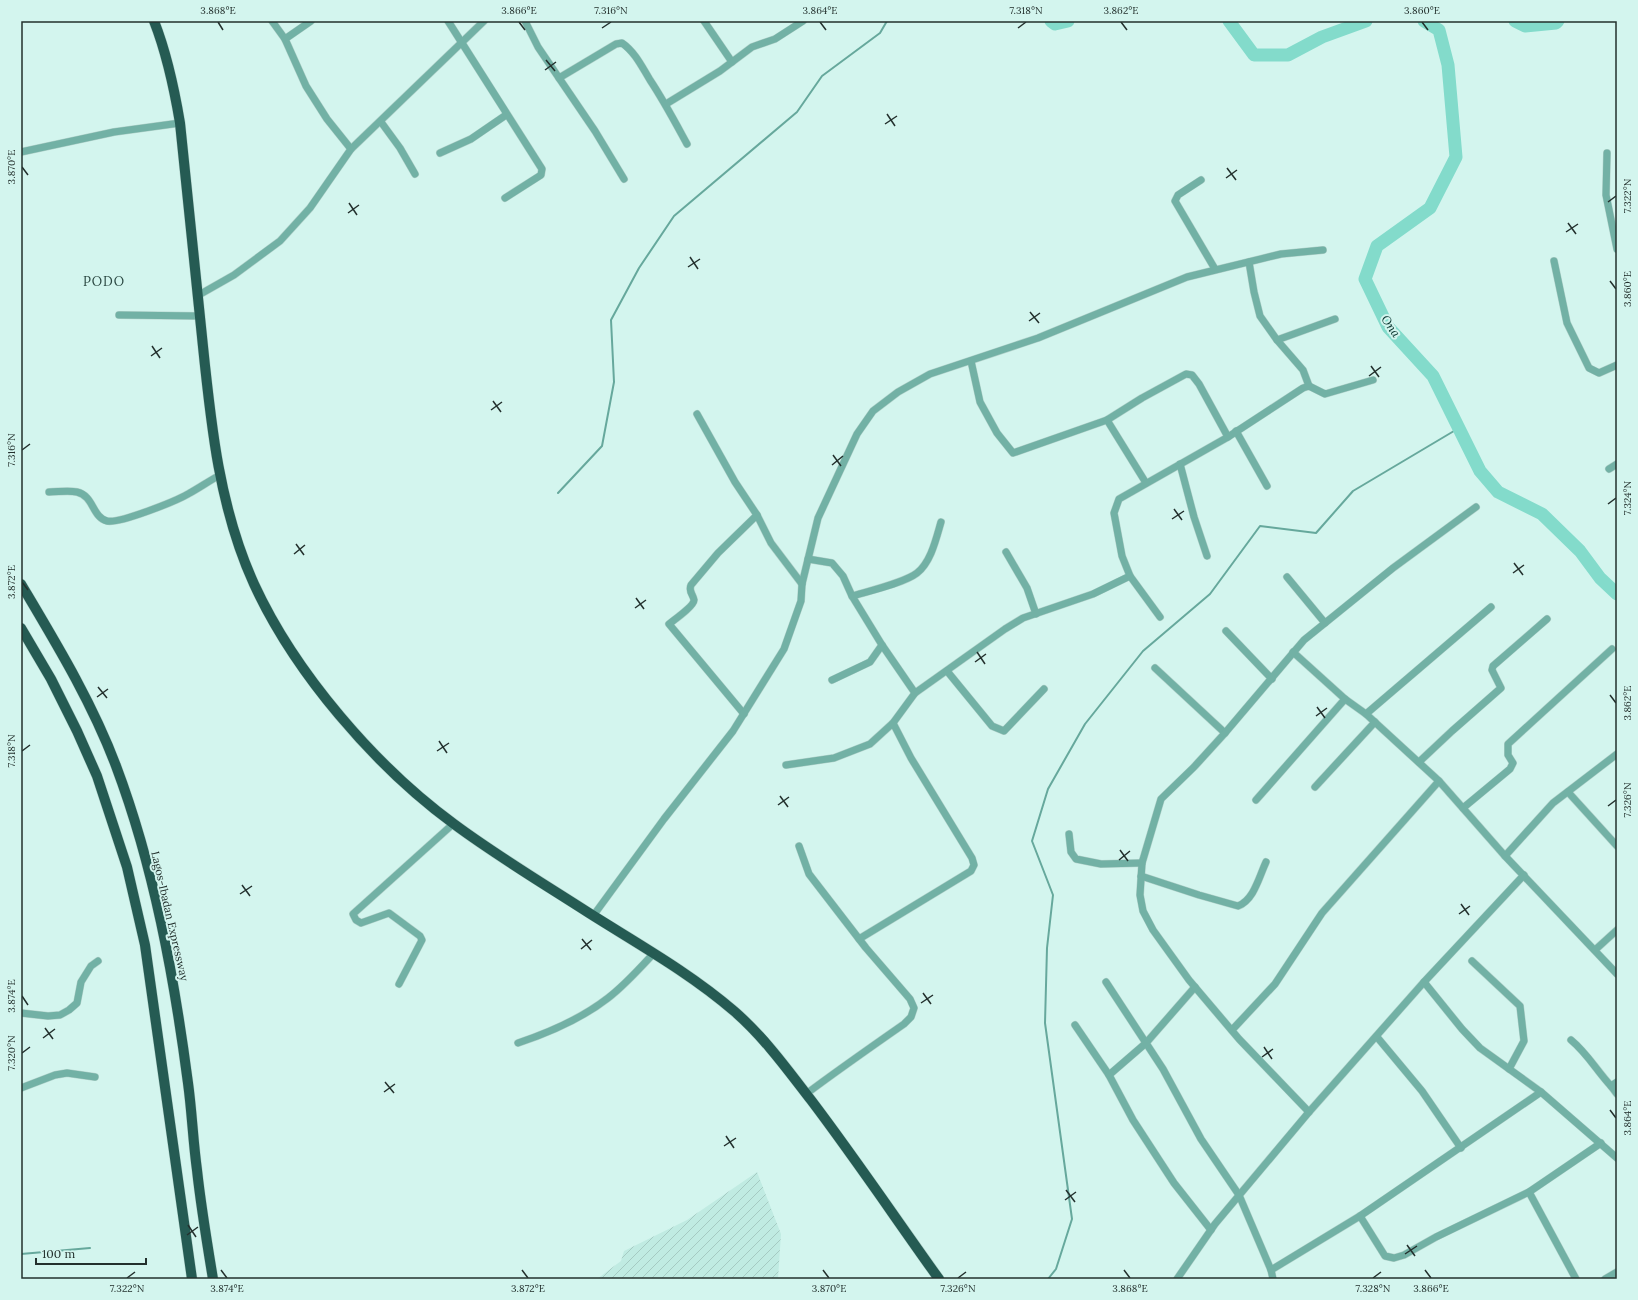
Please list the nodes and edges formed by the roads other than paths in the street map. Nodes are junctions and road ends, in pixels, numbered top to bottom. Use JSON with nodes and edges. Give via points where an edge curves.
{"nodes":[{"id":1,"x":154,"y":21,"type":"edge"},
{"id":2,"x":272,"y":21,"type":"edge"},
{"id":3,"x":311,"y":21,"type":"edge"},
{"id":4,"x":448,"y":21,"type":"edge"},
{"id":5,"x":484,"y":21,"type":"edge"},
{"id":6,"x":525,"y":21,"type":"edge"},
{"id":7,"x":704,"y":21,"type":"edge"},
{"id":8,"x":803,"y":21,"type":"edge"},
{"id":9,"x":285,"y":39,"type":"junction"},
{"id":10,"x":462,"y":42,"type":"junction"},
{"id":11,"x":732,"y":62,"type":"junction"},
{"id":12,"x":559,"y":78,"type":"junction"},
{"id":13,"x":666,"y":104,"type":"junction"},
{"id":14,"x":506,"y":114,"type":"junction"},
{"id":15,"x":381,"y":122,"type":"junction"},
{"id":16,"x":180,"y":123,"type":"junction"},
{"id":17,"x":687,"y":144,"type":"dead end"},
{"id":18,"x":351,"y":149,"type":"junction"},
{"id":19,"x":21,"y":152,"type":"edge"},
{"id":20,"x":440,"y":153,"type":"dead end"},
{"id":21,"x":1607,"y":153,"type":"dead end"},
{"id":22,"x":415,"y":174,"type":"dead end"},
{"id":23,"x":624,"y":179,"type":"dead end"},
{"id":24,"x":1201,"y":180,"type":"dead end"},
{"id":25,"x":505,"y":198,"type":"dead end"},
{"id":26,"x":1616,"y":230,"type":"edge"},
{"id":27,"x":1617,"y":249,"type":"edge"},
{"id":28,"x":1323,"y":250,"type":"dead end"},
{"id":29,"x":1554,"y":261,"type":"dead end"},
{"id":30,"x":1249,"y":262,"type":"junction"},
{"id":31,"x":1215,"y":270,"type":"junction"},
{"id":32,"x":197,"y":296,"type":"junction"},
{"id":33,"x":119,"y":315,"type":"dead end"},
{"id":34,"x":200,"y":316,"type":"junction"},
{"id":35,"x":1335,"y":319,"type":"dead end"},
{"id":36,"x":1277,"y":340,"type":"junction"},
{"id":37,"x":971,"y":361,"type":"junction"},
{"id":38,"x":1617,"y":365,"type":"edge"},
{"id":39,"x":1373,"y":380,"type":"dead end"},
{"id":40,"x":1309,"y":386,"type":"junction"},
{"id":41,"x":697,"y":414,"type":"dead end"},
{"id":42,"x":1107,"y":420,"type":"junction"},
{"id":43,"x":1236,"y":431,"type":"junction"},
{"id":44,"x":1228,"y":437,"type":"junction"},
{"id":45,"x":1180,"y":464,"type":"junction"},
{"id":46,"x":1617,"y":464,"type":"edge"},
{"id":47,"x":1609,"y":469,"type":"dead end"},
{"id":48,"x":220,"y":475,"type":"junction"},
{"id":49,"x":1146,"y":484,"type":"junction"},
{"id":50,"x":1267,"y":486,"type":"dead end"},
{"id":51,"x":49,"y":492,"type":"dead end"},
{"id":52,"x":1476,"y":507,"type":"dead end"},
{"id":53,"x":757,"y":515,"type":"junction"},
{"id":54,"x":941,"y":522,"type":"dead end"},
{"id":55,"x":1006,"y":552,"type":"dead end"},
{"id":56,"x":1207,"y":556,"type":"dead end"},
{"id":57,"x":808,"y":559,"type":"junction"},
{"id":58,"x":1130,"y":576,"type":"junction"},
{"id":59,"x":1286,"y":577,"type":"dead end"},
{"id":60,"x":21,"y":584,"type":"edge"},
{"id":61,"x":802,"y":584,"type":"junction"},
{"id":62,"x":852,"y":596,"type":"junction"},
{"id":63,"x":1491,"y":607,"type":"dead end"},
{"id":64,"x":1036,"y":614,"type":"junction"},
{"id":65,"x":1160,"y":617,"type":"dead end"},
{"id":66,"x":1547,"y":619,"type":"dead end"},
{"id":67,"x":1325,"y":623,"type":"junction"},
{"id":68,"x":21,"y":628,"type":"edge"},
{"id":69,"x":1226,"y":631,"type":"dead end"},
{"id":70,"x":882,"y":645,"type":"junction"},
{"id":71,"x":1612,"y":648,"type":"dead end"},
{"id":72,"x":1293,"y":652,"type":"junction"},
{"id":73,"x":1155,"y":668,"type":"dead end"},
{"id":74,"x":947,"y":671,"type":"junction"},
{"id":75,"x":1272,"y":679,"type":"junction"},
{"id":76,"x":832,"y":680,"type":"dead end"},
{"id":77,"x":1044,"y":689,"type":"dead end"},
{"id":78,"x":915,"y":693,"type":"junction"},
{"id":79,"x":1346,"y":699,"type":"junction"},
{"id":80,"x":744,"y":714,"type":"junction"},
{"id":81,"x":1366,"y":714,"type":"junction"},
{"id":82,"x":1375,"y":722,"type":"junction"},
{"id":83,"x":893,"y":723,"type":"junction"},
{"id":84,"x":1224,"y":733,"type":"junction"},
{"id":85,"x":1617,"y":754,"type":"edge"},
{"id":86,"x":1419,"y":762,"type":"junction"},
{"id":87,"x":786,"y":765,"type":"dead end"},
{"id":88,"x":1439,"y":781,"type":"junction"},
{"id":89,"x":1315,"y":787,"type":"dead end"},
{"id":90,"x":1568,"y":792,"type":"junction"},
{"id":91,"x":1256,"y":800,"type":"dead end"},
{"id":92,"x":1463,"y":808,"type":"junction"},
{"id":93,"x":453,"y":824,"type":"junction"},
{"id":94,"x":1069,"y":834,"type":"dead end"},
{"id":95,"x":799,"y":846,"type":"dead end"},
{"id":96,"x":1617,"y":846,"type":"edge"},
{"id":97,"x":1505,"y":856,"type":"junction"},
{"id":98,"x":1266,"y":862,"type":"dead end"},
{"id":99,"x":1142,"y":863,"type":"junction"},
{"id":100,"x":1524,"y":875,"type":"junction"},
{"id":101,"x":1141,"y":876,"type":"junction"},
{"id":102,"x":594,"y":916,"type":"junction"},
{"id":103,"x":1617,"y":930,"type":"edge"},
{"id":104,"x":860,"y":939,"type":"junction"},
{"id":105,"x":1595,"y":950,"type":"junction"},
{"id":106,"x":654,"y":953,"type":"junction"},
{"id":107,"x":1472,"y":961,"type":"dead end"},
{"id":108,"x":98,"y":962,"type":"dead end"},
{"id":109,"x":1617,"y":974,"type":"edge"},
{"id":110,"x":1106,"y":982,"type":"dead end"},
{"id":111,"x":1424,"y":982,"type":"junction"},
{"id":112,"x":399,"y":984,"type":"dead end"},
{"id":113,"x":1195,"y":987,"type":"junction"},
{"id":114,"x":21,"y":1013,"type":"edge"},
{"id":115,"x":1075,"y":1025,"type":"dead end"},
{"id":116,"x":1232,"y":1030,"type":"junction"},
{"id":117,"x":1377,"y":1037,"type":"junction"},
{"id":118,"x":1571,"y":1040,"type":"dead end"},
{"id":119,"x":518,"y":1043,"type":"dead end"},
{"id":120,"x":1146,"y":1043,"type":"junction"},
{"id":121,"x":1509,"y":1069,"type":"junction"},
{"id":122,"x":1110,"y":1075,"type":"junction"},
{"id":123,"x":95,"y":1077,"type":"dead end"},
{"id":124,"x":1614,"y":1084,"type":"edge"},
{"id":125,"x":21,"y":1088,"type":"edge"},
{"id":126,"x":1541,"y":1092,"type":"junction"},
{"id":127,"x":806,"y":1094,"type":"junction"},
{"id":128,"x":1617,"y":1094,"type":"edge"},
{"id":129,"x":1309,"y":1112,"type":"junction"},
{"id":130,"x":1601,"y":1143,"type":"junction"},
{"id":131,"x":1461,"y":1148,"type":"junction"},
{"id":132,"x":1617,"y":1158,"type":"edge"},
{"id":133,"x":1529,"y":1192,"type":"junction"},
{"id":134,"x":1239,"y":1195,"type":"junction"},
{"id":135,"x":1360,"y":1216,"type":"junction"},
{"id":136,"x":1211,"y":1230,"type":"junction"},
{"id":137,"x":1271,"y":1270,"type":"junction"},
{"id":138,"x":1617,"y":1272,"type":"edge"},
{"id":139,"x":192,"y":1279,"type":"edge"},
{"id":140,"x":214,"y":1279,"type":"edge"},
{"id":141,"x":939,"y":1279,"type":"edge"},
{"id":142,"x":1177,"y":1279,"type":"edge"},
{"id":143,"x":1273,"y":1279,"type":"edge"},
{"id":144,"x":1576,"y":1279,"type":"edge"},
{"id":145,"x":1605,"y":1279,"type":"edge"}],
"edges":[{"from":1,"to":16,"type":"highway","via":[[165,49]]},
{"from":2,"to":9,"type":"street"},
{"from":3,"to":9,"type":"street"},
{"from":4,"to":10,"type":"street"},
{"from":5,"to":10,"type":"street"},
{"from":6,"to":12,"type":"street","via":[[538,47]]},
{"from":7,"to":11,"type":"street"},
{"from":8,"to":11,"type":"street","via":[[775,39],[752,47]]},
{"from":9,"to":18,"type":"street","via":[[306,86],[326,119]]},
{"from":10,"to":14,"type":"street"},
{"from":10,"to":15,"type":"street"},
{"from":11,"to":13,"type":"street"},
{"from":12,"to":13,"type":"street","via":[[616,44],[622,43],[637,59]]},
{"from":12,"to":23,"type":"street"},
{"from":13,"to":17,"type":"street"},
{"from":14,"to":20,"type":"street","via":[[471,139]]},
{"from":14,"to":25,"type":"street","via":[[542,169],[541,175]]},
{"from":15,"to":18,"type":"street"},
{"from":15,"to":22,"type":"street"},
{"from":16,"to":19,"type":"street","via":[[114,132]]},
{"from":16,"to":32,"type":"highway"},
{"from":18,"to":32,"type":"street","via":[[310,208],[280,241],[234,275]]},
{"from":21,"to":26,"type":"street","via":[[1606,195]]},
{"from":24,"to":31,"type":"street","via":[[1178,195],[1175,201]]},
{"from":26,"to":27,"type":"street"},
{"from":28,"to":30,"type":"street","via":[[1281,254]]},
{"from":29,"to":38,"type":"street","via":[[1567,323],[1589,368],[1599,372]]},
{"from":30,"to":31,"type":"street"},
{"from":30,"to":36,"type":"street","via":[[1257,308]]},
{"from":31,"to":37,"type":"street","via":[[1187,277],[1038,338]]},
{"from":32,"to":34,"type":"highway"},
{"from":33,"to":34,"type":"street"},
{"from":34,"to":48,"type":"highway"},
{"from":35,"to":36,"type":"street"},
{"from":36,"to":40,"type":"street","via":[[1303,370]]},
{"from":37,"to":42,"type":"street","via":[[980,402],[997,433],[1013,454]]},
{"from":37,"to":57,"type":"street","via":[[930,374],[898,392],[873,411],[857,434],[818,518]]},
{"from":39,"to":40,"type":"street","via":[[1325,394]]},
{"from":40,"to":43,"type":"street","via":[[1295,392]]},
{"from":41,"to":53,"type":"street","via":[[735,482]]},
{"from":42,"to":44,"type":"street","via":[[1186,374],[1192,375],[1199,384]]},
{"from":42,"to":49,"type":"street"},
{"from":43,"to":44,"type":"street"},
{"from":43,"to":50,"type":"street"},
{"from":44,"to":45,"type":"street"},
{"from":45,"to":49,"type":"street"},
{"from":45,"to":56,"type":"street"},
{"from":46,"to":47,"type":"street"},
{"from":48,"to":51,"type":"street","via":[[187,495],[138,515],[107,521],[99,517],[90,499],[77,492]]},
{"from":48,"to":93,"type":"highway","via":[[236,538],[253,582],[295,654],[327,699],[369,749]]},
{"from":49,"to":58,"type":"street","via":[[1119,499],[1114,513],[1122,556]]},
{"from":52,"to":67,"type":"street","via":[[1393,568]]},
{"from":53,"to":61,"type":"street","via":[[771,543]]},
{"from":53,"to":80,"type":"street","via":[[718,553],[691,585],[694,598],[692,605],[669,624]]},
{"from":54,"to":62,"type":"street","via":[[935,543],[918,572],[910,578]]},
{"from":55,"to":64,"type":"street","via":[[1027,588]]},
{"from":57,"to":61,"type":"street"},
{"from":57,"to":62,"type":"street","via":[[832,563],[843,576]]},
{"from":58,"to":64,"type":"street","via":[[1093,594]]},
{"from":58,"to":65,"type":"street"},
{"from":59,"to":67,"type":"street"},
{"from":60,"to":140,"type":"highway","name":"Lagos-Ibadan Expressway","via":[[70,668],[106,741],[125,790],[143,852],[174,986],[197,1172]]},
{"from":61,"to":80,"type":"street","via":[[801,601],[784,649]]},
{"from":62,"to":70,"type":"street"},
{"from":63,"to":81,"type":"street"},
{"from":64,"to":74,"type":"street","via":[[1023,618],[1005,629]]},
{"from":66,"to":86,"type":"street","via":[[1493,666],[1492,670],[1501,688]]},
{"from":67,"to":72,"type":"street"},
{"from":68,"to":139,"type":"highway","via":[[51,679],[97,776],[127,867],[145,945]]},
{"from":69,"to":75,"type":"street"},
{"from":70,"to":76,"type":"street","via":[[870,662]]},
{"from":70,"to":78,"type":"street"},
{"from":71,"to":92,"type":"street","via":[[1508,744],[1508,755],[1513,763],[1510,769]]},
{"from":72,"to":75,"type":"street"},
{"from":72,"to":79,"type":"street"},
{"from":73,"to":84,"type":"street"},
{"from":74,"to":77,"type":"street","via":[[992,726],[1000,731],[1009,727]]},
{"from":74,"to":78,"type":"street"},
{"from":75,"to":84,"type":"street"},
{"from":78,"to":83,"type":"street"},
{"from":79,"to":81,"type":"street"},
{"from":79,"to":91,"type":"street"},
{"from":80,"to":102,"type":"street"},
{"from":81,"to":82,"type":"street"},
{"from":82,"to":86,"type":"street"},
{"from":82,"to":89,"type":"street"},
{"from":83,"to":87,"type":"street","via":[[870,744],[834,758]]},
{"from":83,"to":104,"type":"street","via":[[974,865],[971,871]]},
{"from":84,"to":99,"type":"street","via":[[1161,799]]},
{"from":85,"to":90,"type":"street"},
{"from":86,"to":88,"type":"street"},
{"from":88,"to":92,"type":"street"},
{"from":88,"to":116,"type":"street","via":[[1322,913],[1275,984]]},
{"from":90,"to":96,"type":"street"},
{"from":90,"to":97,"type":"street","via":[[1553,803]]},
{"from":92,"to":97,"type":"street"},
{"from":93,"to":102,"type":"highway"},
{"from":93,"to":112,"type":"street","via":[[353,914],[361,924],[384,914],[392,914],[420,936],[420,947]]},
{"from":94,"to":99,"type":"street","via":[[1071,852],[1076,859],[1101,864]]},
{"from":95,"to":104,"type":"street","via":[[809,874]]},
{"from":97,"to":100,"type":"street"},
{"from":98,"to":101,"type":"street","via":[[1250,898],[1238,906]]},
{"from":99,"to":101,"type":"street"},
{"from":100,"to":105,"type":"street"},
{"from":100,"to":111,"type":"street"},
{"from":101,"to":113,"type":"street","via":[[1140,895],[1143,911],[1153,930]]},
{"from":102,"to":106,"type":"highway"},
{"from":103,"to":105,"type":"street"},
{"from":104,"to":127,"type":"street","via":[[910,999],[914,1008],[904,1024]]},
{"from":105,"to":109,"type":"street"},
{"from":106,"to":119,"type":"street","via":[[609,997],[582,1015],[550,1032]]},
{"from":106,"to":127,"type":"highway","via":[[712,992],[751,1026]]},
{"from":107,"to":121,"type":"street","via":[[1520,1006],[1522,1011],[1524,1041]]},
{"from":108,"to":114,"type":"street","via":[[91,966],[81,982],[77,1003],[69,1010],[48,1016]]},
{"from":110,"to":120,"type":"street"},
{"from":111,"to":117,"type":"street"},
{"from":111,"to":121,"type":"street","via":[[1480,1048]]},
{"from":113,"to":116,"type":"street"},
{"from":113,"to":120,"type":"street"},
{"from":115,"to":122,"type":"street"},
{"from":116,"to":129,"type":"street"},
{"from":117,"to":129,"type":"street"},
{"from":117,"to":131,"type":"street","via":[[1422,1091]]},
{"from":118,"to":124,"type":"street","via":[[1582,1049],[1593,1066]]},
{"from":120,"to":122,"type":"street"},
{"from":120,"to":134,"type":"street","via":[[1164,1069],[1201,1139]]},
{"from":121,"to":126,"type":"street"},
{"from":122,"to":136,"type":"street","via":[[1133,1120],[1174,1183]]},
{"from":123,"to":125,"type":"street","via":[[67,1073]]},
{"from":124,"to":128,"type":"street"},
{"from":126,"to":130,"type":"street"},
{"from":126,"to":131,"type":"street"},
{"from":127,"to":141,"type":"highway"},
{"from":129,"to":134,"type":"street"},
{"from":130,"to":132,"type":"street"},
{"from":130,"to":133,"type":"street"},
{"from":131,"to":135,"type":"street"},
{"from":133,"to":135,"type":"street","via":[[1394,1258],[1385,1256]]},
{"from":133,"to":144,"type":"street"},
{"from":134,"to":136,"type":"street"},
{"from":134,"to":137,"type":"street"},
{"from":135,"to":137,"type":"street"},
{"from":136,"to":142,"type":"street"},
{"from":137,"to":143,"type":"street"},
{"from":138,"to":145,"type":"street"}]}
